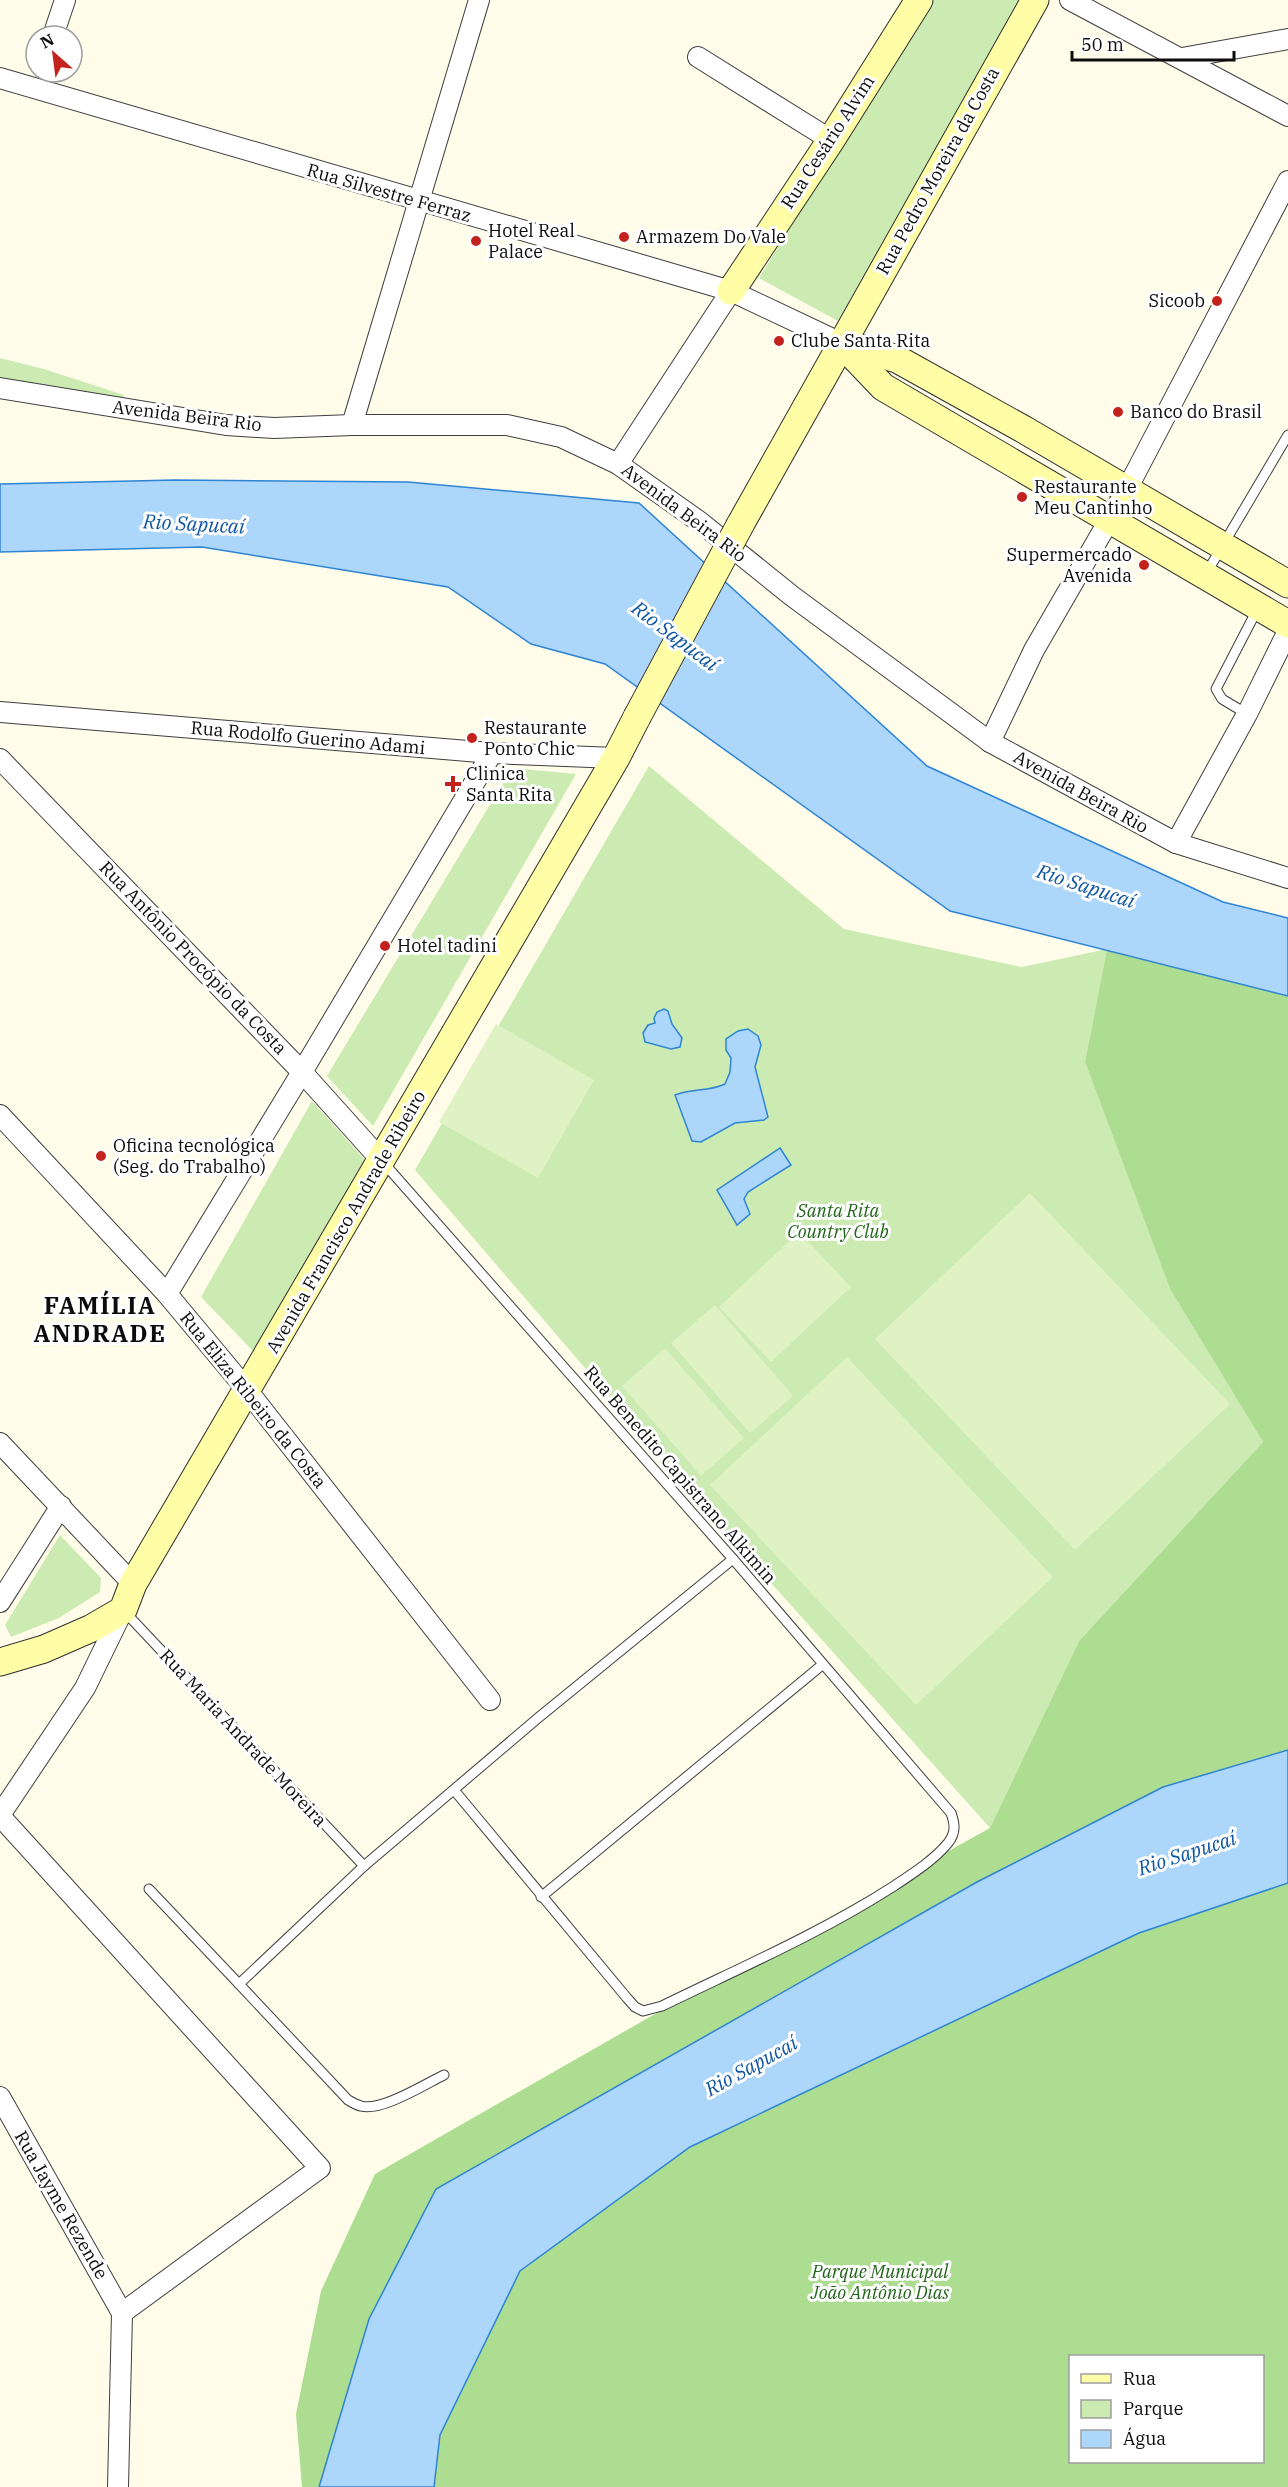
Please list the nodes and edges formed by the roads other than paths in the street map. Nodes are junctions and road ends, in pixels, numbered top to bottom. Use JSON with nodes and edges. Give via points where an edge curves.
{"nodes":[{"id":1,"x":65,"y":0,"type":"edge"},
{"id":2,"x":479,"y":0,"type":"edge"},
{"id":3,"x":919,"y":0,"type":"edge"},
{"id":4,"x":1035,"y":0,"type":"edge"},
{"id":5,"x":1070,"y":0,"type":"edge"},
{"id":6,"x":57,"y":24,"type":"edge"},
{"id":7,"x":1288,"y":39,"type":"edge"},
{"id":8,"x":698,"y":57,"type":"dead end"},
{"id":9,"x":1182,"y":58,"type":"junction"},
{"id":10,"x":0,"y":78,"type":"edge"},
{"id":11,"x":24,"y":80,"type":"edge"},
{"id":12,"x":48,"y":84,"type":"edge"},
{"id":13,"x":1288,"y":116,"type":"edge"},
{"id":14,"x":831,"y":140,"type":"junction"},
{"id":15,"x":1288,"y":181,"type":"edge"},
{"id":16,"x":417,"y":201,"type":"junction"},
{"id":17,"x":731,"y":291,"type":"junction"},
{"id":18,"x":841,"y":343,"type":"junction"},
{"id":19,"x":0,"y":388,"type":"edge"},
{"id":20,"x":352,"y":424,"type":"junction"},
{"id":21,"x":1288,"y":435,"type":"edge"},
{"id":22,"x":618,"y":464,"type":"junction"},
{"id":23,"x":1126,"y":491,"type":"junction"},
{"id":24,"x":1109,"y":518,"type":"junction"},
{"id":25,"x":740,"y":525,"type":"joint"},
{"id":26,"x":1222,"y":545,"type":"junction"},
{"id":27,"x":1204,"y":576,"type":"junction"},
{"id":28,"x":1288,"y":584,"type":"edge"},
{"id":29,"x":1259,"y":606,"type":"junction"},
{"id":30,"x":1288,"y":624,"type":"edge"},
{"id":31,"x":1288,"y":631,"type":"edge"},
{"id":32,"x":0,"y":712,"type":"edge"},
{"id":33,"x":1247,"y":714,"type":"junction"},
{"id":34,"x":990,"y":742,"type":"junction"},
{"id":35,"x":492,"y":753,"type":"junction"},
{"id":36,"x":616,"y":758,"type":"junction"},
{"id":37,"x":0,"y":759,"type":"edge"},
{"id":38,"x":1176,"y":843,"type":"junction"},
{"id":39,"x":1288,"y":878,"type":"edge"},
{"id":40,"x":302,"y":1072,"type":"junction"},
{"id":41,"x":0,"y":1115,"type":"edge"},
{"id":42,"x":382,"y":1161,"type":"junction"},
{"id":43,"x":167,"y":1293,"type":"junction"},
{"id":44,"x":247,"y":1390,"type":"junction"},
{"id":45,"x":0,"y":1443,"type":"edge"},
{"id":46,"x":61,"y":1506,"type":"junction"},
{"id":47,"x":733,"y":1559,"type":"junction"},
{"id":48,"x":133,"y":1584,"type":"junction"},
{"id":49,"x":0,"y":1602,"type":"edge"},
{"id":50,"x":123,"y":1610,"type":"junction"},
{"id":51,"x":0,"y":1662,"type":"edge"},
{"id":52,"x":822,"y":1665,"type":"junction"},
{"id":53,"x":490,"y":1700,"type":"dead end"},
{"id":54,"x":454,"y":1790,"type":"junction"},
{"id":55,"x":0,"y":1815,"type":"edge"},
{"id":56,"x":364,"y":1866,"type":"junction"},
{"id":57,"x":149,"y":1889,"type":"dead end"},
{"id":58,"x":541,"y":1897,"type":"junction"},
{"id":59,"x":239,"y":1984,"type":"junction"},
{"id":60,"x":444,"y":2075,"type":"dead end"},
{"id":61,"x":0,"y":2097,"type":"edge"},
{"id":62,"x":122,"y":2313,"type":"junction"},
{"id":63,"x":118,"y":2487,"type":"edge"}],
"edges":[{"from":1,"to":6,"type":"street"},
{"from":2,"to":16,"type":"street"},
{"from":3,"to":14,"type":"main road","name":"Rua Cesário Alvim"},
{"from":4,"to":18,"type":"main road","name":"Rua Pedro Moreira da Costa"},
{"from":5,"to":9,"type":"street"},
{"from":7,"to":9,"type":"street"},
{"from":8,"to":14,"type":"street"},
{"from":9,"to":13,"type":"street"},
{"from":10,"to":11,"type":"street","name":"Rua Silvestre Ferraz"},
{"from":12,"to":16,"type":"street","name":"Rua Silvestre Ferraz"},
{"from":14,"to":17,"type":"main road","name":"Rua Cesário Alvim"},
{"from":15,"to":23,"type":"street"},
{"from":16,"to":17,"type":"street","name":"Rua Silvestre Ferraz"},
{"from":16,"to":20,"type":"street"},
{"from":17,"to":18,"type":"street","name":"Rua Silvestre Ferraz"},
{"from":17,"to":22,"type":"street","name":"Rua Cesário Alvim"},
{"from":18,"to":23,"type":"main road","via":[[897,359]]},
{"from":18,"to":24,"type":"main road","via":[[882,387]]},
{"from":18,"to":25,"type":"main road","name":"Rua Pedro Moreira da Costa"},
{"from":19,"to":20,"type":"street","name":"Avenida Beira Rio","via":[[226,425],[274,428]]},
{"from":20,"to":22,"type":"street","name":"Avenida Beira Rio","via":[[507,425],[561,437]]},
{"from":21,"to":26,"type":"lane"},
{"from":22,"to":34,"type":"street","name":"Avenida Beira Rio"},
{"from":23,"to":24,"type":"street"},
{"from":23,"to":26,"type":"main road"},
{"from":24,"to":27,"type":"main road"},
{"from":24,"to":34,"type":"street","via":[[1034,650]]},
{"from":25,"to":36,"type":"main road","name":"Avenida Francisco Andrade Ribeiro","bridge":true},
{"from":26,"to":27,"type":"lane"},
{"from":26,"to":28,"type":"main road"},
{"from":27,"to":29,"type":"main road"},
{"from":29,"to":30,"type":"main road"},
{"from":29,"to":33,"type":"lane","via":[[1216,689],[1222,699]]},
{"from":31,"to":33,"type":"street"},
{"from":32,"to":35,"type":"street","name":"Rua Rodolfo Guerino Adami"},
{"from":33,"to":38,"type":"street"},
{"from":34,"to":38,"type":"street","name":"Avenida Beira Rio"},
{"from":35,"to":36,"type":"street","name":"Rua Rodolfo Guerino Adami"},
{"from":35,"to":40,"type":"street"},
{"from":36,"to":42,"type":"main road","name":"Avenida Francisco Andrade Ribeiro"},
{"from":37,"to":40,"type":"street","name":"Rua Antônio Procópio da Costa"},
{"from":38,"to":39,"type":"street","name":"Avenida Beira Rio"},
{"from":40,"to":42,"type":"street","name":"Rua Antônio Procópio da Costa"},
{"from":40,"to":43,"type":"street"},
{"from":41,"to":43,"type":"street","name":"Rua Eliza Ribeiro da Costa"},
{"from":42,"to":44,"type":"main road","name":"Avenida Francisco Andrade Ribeiro"},
{"from":42,"to":47,"type":"lane","name":"Rua Benedito Capistrano Alkimin"},
{"from":43,"to":44,"type":"street","name":"Rua Eliza Ribeiro da Costa"},
{"from":44,"to":48,"type":"main road","name":"Avenida Francisco Andrade Ribeiro"},
{"from":44,"to":53,"type":"street","name":"Rua Eliza Ribeiro da Costa"},
{"from":45,"to":46,"type":"street"},
{"from":46,"to":48,"type":"street"},
{"from":46,"to":49,"type":"street"},
{"from":47,"to":52,"type":"lane","name":"Rua Benedito Capistrano Alkimin"},
{"from":47,"to":54,"type":"lane"},
{"from":48,"to":50,"type":"main road","name":"Avenida Francisco Andrade Ribeiro"},
{"from":50,"to":51,"type":"main road","via":[[44,1649]]},
{"from":50,"to":55,"type":"street","via":[[85,1688]]},
{"from":50,"to":56,"type":"lane","name":"Rua Maria Andrade Moreira"},
{"from":52,"to":58,"type":"lane"},
{"from":52,"to":58,"type":"lane","name":"Rua Benedito Capistrano Alkimin","via":[[951,1814],[955,1824],[948,1843],[916,1871],[842,1917],[654,2010],[643,2011],[635,2007]]},
{"from":54,"to":56,"type":"lane"},
{"from":54,"to":58,"type":"lane"},
{"from":55,"to":62,"type":"street","via":[[320,2169]]},
{"from":56,"to":59,"type":"lane"},
{"from":57,"to":59,"type":"lane"},
{"from":59,"to":60,"type":"lane","via":[[348,2100],[361,2107],[390,2102]]},
{"from":61,"to":62,"type":"street","name":"Rua Jayme Rezende"},
{"from":62,"to":63,"type":"street"}]}
